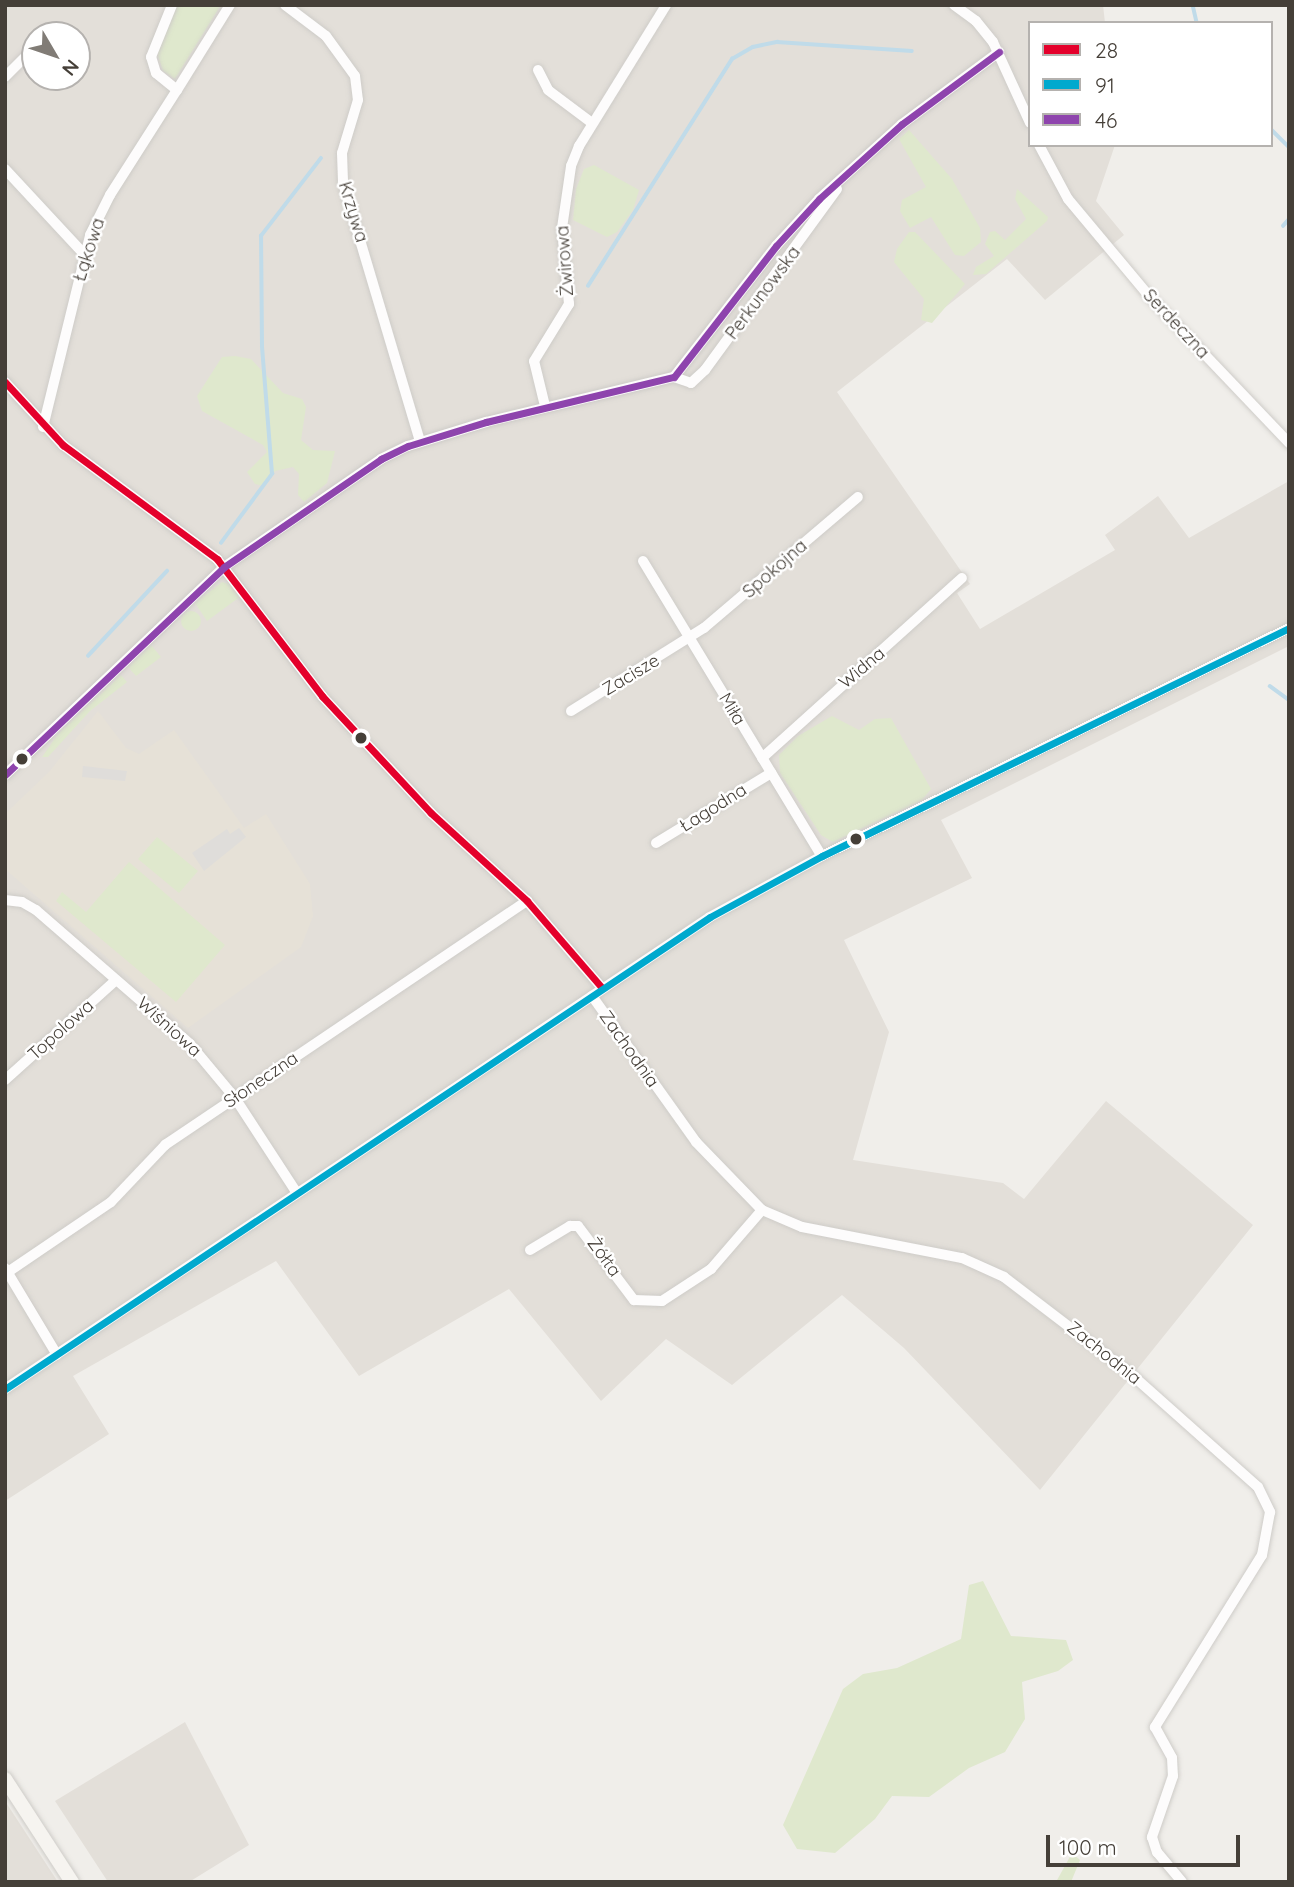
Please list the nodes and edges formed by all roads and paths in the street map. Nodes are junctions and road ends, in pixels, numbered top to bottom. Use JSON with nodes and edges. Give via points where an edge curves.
{"nodes":[{"id":1,"x":172,"y":5,"type":"edge"},
{"id":2,"x":230,"y":5,"type":"edge"},
{"id":3,"x":285,"y":5,"type":"edge"},
{"id":4,"x":666,"y":5,"type":"edge"},
{"id":5,"x":954,"y":5,"type":"edge"},
{"id":6,"x":999,"y":52,"type":"junction"},
{"id":7,"x":21,"y":61,"type":"edge"},
{"id":8,"x":538,"y":70,"type":"dead end"},
{"id":9,"x":5,"y":77,"type":"edge"},
{"id":10,"x":177,"y":90,"type":"junction"},
{"id":11,"x":1028,"y":118,"type":"edge"},
{"id":12,"x":592,"y":123,"type":"junction"},
{"id":13,"x":1040,"y":147,"type":"edge"},
{"id":14,"x":5,"y":169,"type":"edge"},
{"id":15,"x":840,"y":184,"type":"junction"},
{"id":16,"x":84,"y":254,"type":"junction"},
{"id":17,"x":674,"y":377,"type":"junction"},
{"id":18,"x":5,"y":382,"type":"edge"},
{"id":19,"x":545,"y":406,"type":"junction"},
{"id":20,"x":43,"y":427,"type":"junction"},
{"id":21,"x":420,"y":442,"type":"junction"},
{"id":22,"x":1289,"y":443,"type":"edge"},
{"id":23,"x":858,"y":497,"type":"dead end"},
{"id":24,"x":643,"y":561,"type":"dead end"},
{"id":25,"x":224,"y":566,"type":"junction"},
{"id":26,"x":962,"y":579,"type":"dead end"},
{"id":27,"x":1289,"y":628,"type":"edge"},
{"id":28,"x":688,"y":638,"type":"junction"},
{"id":29,"x":571,"y":711,"type":"dead end"},
{"id":30,"x":762,"y":758,"type":"junction"},
{"id":31,"x":771,"y":772,"type":"junction"},
{"id":32,"x":5,"y":775,"type":"edge"},
{"id":33,"x":656,"y":843,"type":"dead end"},
{"id":34,"x":822,"y":856,"type":"junction"},
{"id":35,"x":5,"y":900,"type":"edge"},
{"id":36,"x":527,"y":901,"type":"junction"},
{"id":37,"x":116,"y":980,"type":"junction"},
{"id":38,"x":602,"y":988,"type":"junction"},
{"id":39,"x":592,"y":996,"type":"junction"},
{"id":40,"x":5,"y":1080,"type":"edge"},
{"id":41,"x":235,"y":1098,"type":"junction"},
{"id":42,"x":297,"y":1193,"type":"junction"},
{"id":43,"x":762,"y":1210,"type":"junction"},
{"id":44,"x":530,"y":1250,"type":"dead end"},
{"id":45,"x":6,"y":1271,"type":"edge"},
{"id":46,"x":57,"y":1355,"type":"junction"},
{"id":47,"x":5,"y":1389,"type":"edge"},
{"id":48,"x":5,"y":1779,"type":"edge"},
{"id":49,"x":72,"y":1882,"type":"edge"},
{"id":50,"x":1182,"y":1882,"type":"edge"}],
"edges":[{"from":1,"to":10,"type":"street","via":[[151,57],[156,73]]},
{"from":2,"to":10,"type":"street","name":"Łąkowa"},
{"from":3,"to":21,"type":"street","name":"Krzywa","via":[[326,36],[355,76],[358,100],[342,153],[343,183],[382,300]]},
{"from":4,"to":12,"type":"street","name":"Żwirowa"},
{"from":5,"to":6,"type":"street","via":[[986,31]]},
{"from":6,"to":11,"type":"street"},
{"from":6,"to":15,"type":"street","name":"Perkunowska","via":[[902,124]]},
{"from":7,"to":9,"type":"street"},
{"from":8,"to":12,"type":"street","via":[[548,90]]},
{"from":10,"to":16,"type":"street","name":"Łąkowa","via":[[110,194]]},
{"from":12,"to":19,"type":"street","name":"Żwirowa","via":[[575,157],[562,213],[569,304],[534,361]]},
{"from":13,"to":22,"type":"street","name":"Serdeczna","via":[[1068,199],[1150,297]]},
{"from":14,"to":16,"type":"street"},
{"from":15,"to":17,"type":"street","name":"Perkunowska","via":[[819,199],[776,246]]},
{"from":15,"to":17,"type":"street","name":"Perkunowska","via":[[705,370],[691,383]]},
{"from":16,"to":20,"type":"street","name":"Łąkowa"},
{"from":17,"to":19,"type":"street","name":"Perkunowska"},
{"from":18,"to":20,"type":"street"},
{"from":19,"to":21,"type":"street","name":"Perkunowska"},
{"from":20,"to":25,"type":"street"},
{"from":21,"to":25,"type":"street","name":"Perkunowska","via":[[381,459]]},
{"from":23,"to":28,"type":"street","name":"Spokojna"},
{"from":24,"to":28,"type":"street","name":"Miła"},
{"from":25,"to":32,"type":"street","name":"Perkunowska"},
{"from":25,"to":36,"type":"street","via":[[322,696],[431,813]]},
{"from":26,"to":30,"type":"street","name":"Widna"},
{"from":27,"to":34,"type":"street"},
{"from":28,"to":29,"type":"street","name":"Zacisze"},
{"from":28,"to":30,"type":"street","name":"Miła"},
{"from":30,"to":31,"type":"street","name":"Miła"},
{"from":31,"to":33,"type":"street","name":"Łagodna"},
{"from":31,"to":34,"type":"street","name":"Miła"},
{"from":34,"to":38,"type":"street","via":[[710,917]]},
{"from":35,"to":37,"type":"street","name":"Wiśniowa","via":[[36,910]]},
{"from":36,"to":38,"type":"street"},
{"from":36,"to":41,"type":"street","name":"Słoneczna"},
{"from":37,"to":40,"type":"street","name":"Topolowa"},
{"from":37,"to":41,"type":"street","name":"Wiśniowa","via":[[190,1044]]},
{"from":38,"to":39,"type":"street"},
{"from":39,"to":42,"type":"street"},
{"from":39,"to":43,"type":"street","name":"Zachodnia","via":[[717,1168]]},
{"from":41,"to":42,"type":"street","name":"Wiśniowa"},
{"from":41,"to":45,"type":"street","name":"Słoneczna","via":[[153,1154],[111,1202]]},
{"from":42,"to":46,"type":"street"},
{"from":43,"to":44,"type":"street","name":"Żółta","via":[[730,1249],[683,1290],[662,1301],[634,1300],[578,1226],[554,1234]]},
{"from":43,"to":50,"type":"street","name":"Zachodnia","via":[[802,1227],[962,1258],[1004,1277],[1131,1374],[1248,1474],[1265,1499],[1270,1525],[1262,1555],[1155,1727],[1172,1758],[1173,1776],[1152,1837],[1157,1852]]},
{"from":45,"to":46,"type":"street"},
{"from":46,"to":47,"type":"street"},
{"from":48,"to":49,"type":"street"}]}
